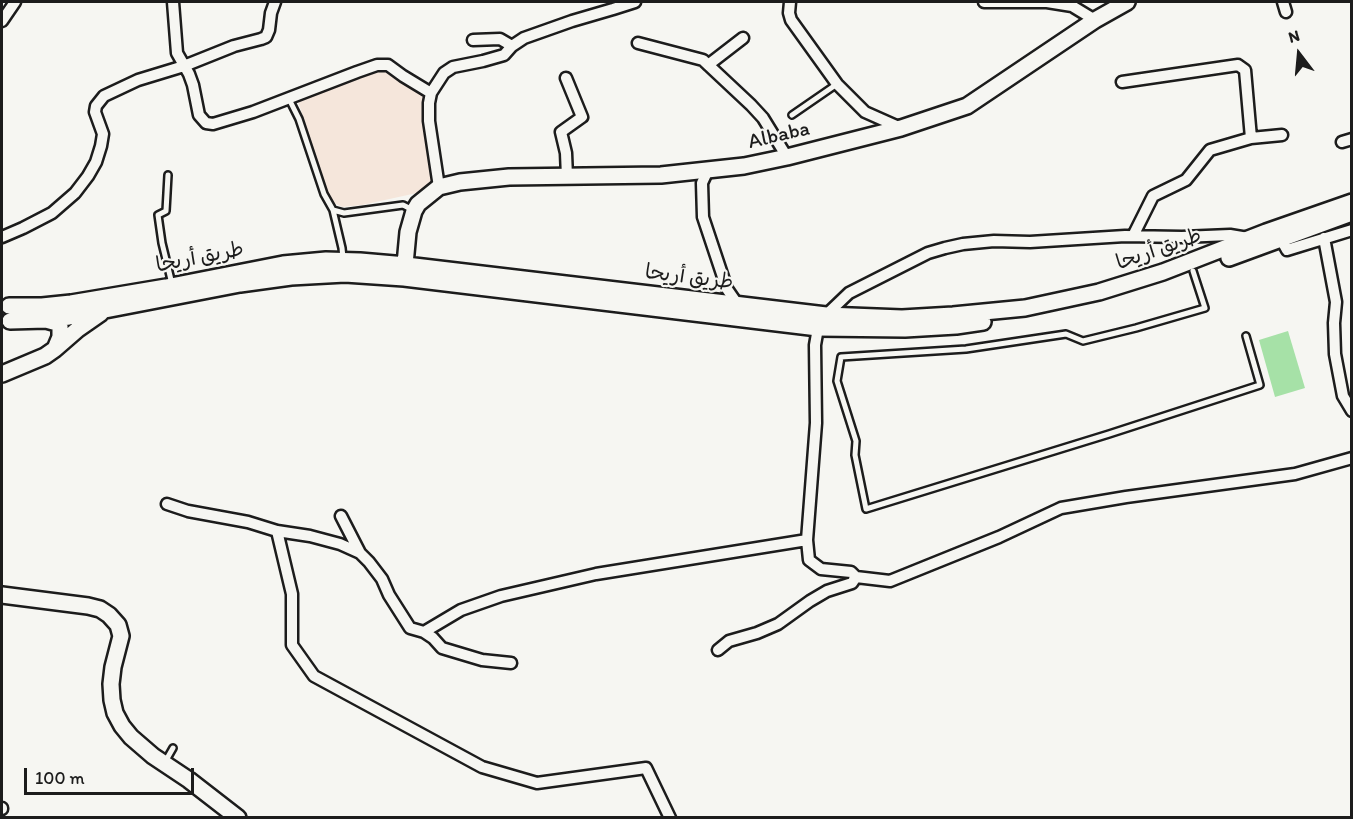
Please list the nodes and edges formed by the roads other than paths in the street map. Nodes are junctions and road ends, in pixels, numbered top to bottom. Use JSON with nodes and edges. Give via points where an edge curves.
{"nodes":[{"id":1,"x":15,"y":2,"type":"edge"},
{"id":2,"x":173,"y":2,"type":"edge"},
{"id":3,"x":275,"y":2,"type":"edge"},
{"id":4,"x":635,"y":2,"type":"edge"},
{"id":5,"x":790,"y":2,"type":"edge"},
{"id":6,"x":988,"y":2,"type":"edge"},
{"id":7,"x":1127,"y":2,"type":"edge"},
{"id":8,"x":1095,"y":20,"type":"junction"},
{"id":9,"x":2,"y":21,"type":"edge"},
{"id":10,"x":743,"y":38,"type":"dead end"},
{"id":11,"x":473,"y":40,"type":"dead end"},
{"id":12,"x":638,"y":43,"type":"dead end"},
{"id":13,"x":512,"y":46,"type":"junction"},
{"id":14,"x":708,"y":65,"type":"junction"},
{"id":15,"x":184,"y":66,"type":"junction"},
{"id":16,"x":566,"y":78,"type":"dead end"},
{"id":17,"x":1122,"y":82,"type":"dead end"},
{"id":18,"x":837,"y":84,"type":"junction"},
{"id":19,"x":431,"y":93,"type":"junction"},
{"id":20,"x":289,"y":99,"type":"junction"},
{"id":21,"x":792,"y":115,"type":"dead end"},
{"id":22,"x":901,"y":128,"type":"junction"},
{"id":23,"x":1282,"y":135,"type":"dead end"},
{"id":24,"x":1251,"y":138,"type":"junction"},
{"id":25,"x":787,"y":157,"type":"junction"},
{"id":26,"x":708,"y":170,"type":"junction"},
{"id":27,"x":168,"y":175,"type":"dead end"},
{"id":28,"x":567,"y":177,"type":"junction"},
{"id":29,"x":439,"y":187,"type":"junction"},
{"id":30,"x":1352,"y":202,"type":"edge"},
{"id":31,"x":333,"y":210,"type":"junction"},
{"id":32,"x":414,"y":211,"type":"junction"},
{"id":33,"x":1352,"y":213,"type":"edge"},
{"id":34,"x":1352,"y":230,"type":"edge"},
{"id":35,"x":1133,"y":236,"type":"junction"},
{"id":36,"x":2,"y":237,"type":"edge"},
{"id":37,"x":1324,"y":238,"type":"junction"},
{"id":38,"x":1281,"y":239,"type":"junction"},
{"id":39,"x":1252,"y":244,"type":"junction"},
{"id":40,"x":343,"y":261,"type":"junction"},
{"id":41,"x":1193,"y":271,"type":"junction"},
{"id":42,"x":405,"y":272,"type":"junction"},
{"id":43,"x":172,"y":286,"type":"junction"},
{"id":44,"x":5,"y":302,"type":"edge"},
{"id":45,"x":738,"y":305,"type":"junction"},
{"id":46,"x":110,"y":309,"type":"junction"},
{"id":47,"x":46,"y":320,"type":"junction"},
{"id":48,"x":822,"y":322,"type":"junction"},
{"id":49,"x":6,"y":325,"type":"edge"},
{"id":50,"x":1246,"y":336,"type":"dead end"},
{"id":51,"x":55,"y":349,"type":"junction"},
{"id":52,"x":2,"y":374,"type":"edge"},
{"id":53,"x":1352,"y":411,"type":"edge"},
{"id":54,"x":1352,"y":458,"type":"edge"},
{"id":55,"x":167,"y":504,"type":"dead end"},
{"id":56,"x":341,"y":516,"type":"dead end"},
{"id":57,"x":277,"y":531,"type":"junction"},
{"id":58,"x":807,"y":540,"type":"junction"},
{"id":59,"x":360,"y":553,"type":"junction"},
{"id":60,"x":856,"y":577,"type":"junction"},
{"id":61,"x":2,"y":595,"type":"edge"},
{"id":62,"x":424,"y":632,"type":"junction"},
{"id":63,"x":718,"y":650,"type":"dead end"},
{"id":64,"x":511,"y":663,"type":"dead end"},
{"id":65,"x":173,"y":748,"type":"dead end"},
{"id":66,"x":164,"y":764,"type":"junction"},
{"id":67,"x":238,"y":818,"type":"edge"},
{"id":68,"x":670,"y":818,"type":"edge"}],
"edges":[{"from":1,"to":9,"type":"street"},
{"from":2,"to":15,"type":"street","via":[[177,53]]},
{"from":3,"to":15,"type":"street","via":[[266,37]]},
{"from":4,"to":13,"type":"street","via":[[524,38]]},
{"from":5,"to":18,"type":"street","via":[[789,13],[799,34]]},
{"from":6,"to":8,"type":"street","via":[[1072,6]]},
{"from":7,"to":8,"type":"main road","name":"Albaba"},
{"from":8,"to":22,"type":"main road","name":"Albaba","via":[[967,106]]},
{"from":10,"to":14,"type":"street"},
{"from":11,"to":13,"type":"street","via":[[500,39]]},
{"from":12,"to":14,"type":"street","via":[[703,60]]},
{"from":13,"to":19,"type":"street","via":[[504,55],[453,67]]},
{"from":14,"to":25,"type":"street","via":[[763,118]]},
{"from":15,"to":20,"type":"street","via":[[194,85],[199,115],[206,123],[225,121]]},
{"from":15,"to":36,"type":"street","via":[[138,80],[104,96],[95,112],[103,134],[101,146],[88,176],[52,213]]},
{"from":16,"to":28,"type":"street","via":[[582,117],[561,132]]},
{"from":17,"to":24,"type":"street","via":[[1238,66],[1245,70]]},
{"from":18,"to":21,"type":"lane"},
{"from":18,"to":22,"type":"street","via":[[865,112]]},
{"from":19,"to":20,"type":"street","via":[[383,64]]},
{"from":19,"to":29,"type":"street","via":[[429,121]]},
{"from":20,"to":31,"type":"lane"},
{"from":22,"to":25,"type":"main road","name":"Albaba"},
{"from":23,"to":24,"type":"street"},
{"from":24,"to":35,"type":"street","via":[[1210,150],[1186,180],[1153,196]]},
{"from":25,"to":26,"type":"main road","name":"Albaba"},
{"from":26,"to":28,"type":"main road","name":"Albaba","via":[[661,176]]},
{"from":26,"to":45,"type":"street","via":[[702,183],[703,217],[727,289]]},
{"from":27,"to":43,"type":"lane","via":[[166,211],[158,215]]},
{"from":28,"to":29,"type":"main road","name":"Albaba","via":[[509,177]]},
{"from":29,"to":32,"type":"main road","name":"Albaba"},
{"from":30,"to":39,"type":"main road","name":"طريق أريحا"},
{"from":31,"to":32,"type":"lane","via":[[344,213],[403,205]]},
{"from":31,"to":40,"type":"lane"},
{"from":32,"to":42,"type":"main road"},
{"from":33,"to":38,"type":"main road","name":"طريق أريحا"},
{"from":34,"to":37,"type":"street"},
{"from":35,"to":39,"type":"street","via":[[1230,235],[1246,237]]},
{"from":35,"to":48,"type":"street","via":[[945,248],[849,293]]},
{"from":37,"to":38,"type":"street","via":[[1287,250]]},
{"from":37,"to":53,"type":"street","via":[[1336,302],[1335,354],[1343,396]]},
{"from":38,"to":39,"type":"main road","name":"طريق أريحا"},
{"from":39,"to":41,"type":"main road","name":"طريق أريحا"},
{"from":39,"to":48,"type":"main road","name":"طريق أريحا","via":[[1099,292],[1025,308]]},
{"from":40,"to":42,"type":"main road","name":"طريق أريحا"},
{"from":40,"to":43,"type":"main road","name":"طريق أريحا","via":[[284,264]]},
{"from":41,"to":48,"type":"main road","name":"طريق أريحا","via":[[1093,304],[1037,315],[915,328]]},
{"from":41,"to":50,"type":"lane","via":[[1205,308],[1083,341],[1066,334],[966,349],[841,357],[837,381],[856,441],[866,510],[1260,385]]},
{"from":42,"to":45,"type":"main road","name":"طريق أريحا"},
{"from":42,"to":46,"type":"main road","name":"طريق أريحا","via":[[291,277]]},
{"from":42,"to":48,"type":"main road","name":"طريق أريحا"},
{"from":43,"to":44,"type":"main road","name":"طريق أريحا","via":[[56,305]]},
{"from":44,"to":49,"type":"main road","via":[[11,316]]},
{"from":45,"to":48,"type":"main road","name":"طريق أريحا"},
{"from":46,"to":47,"type":"main road","name":"طريق أريحا"},
{"from":46,"to":51,"type":"main road"},
{"from":47,"to":49,"type":"main road","name":"طريق أريحا"},
{"from":47,"to":51,"type":"main road","via":[[60,326]]},
{"from":48,"to":58,"type":"street","via":[[815,345],[816,423]]},
{"from":51,"to":52,"type":"main road"},
{"from":54,"to":60,"type":"street","via":[[1295,474],[1061,508],[890,581]]},
{"from":55,"to":57,"type":"street"},
{"from":56,"to":59,"type":"street"},
{"from":57,"to":59,"type":"street","via":[[310,536]]},
{"from":57,"to":68,"type":"street","via":[[292,594],[292,645],[314,676],[482,767],[537,783],[646,768]]},
{"from":58,"to":60,"type":"street","via":[[809,560],[821,569],[851,572]]},
{"from":58,"to":62,"type":"street","via":[[596,574],[501,596],[462,610]]},
{"from":59,"to":62,"type":"street","via":[[382,579],[410,628]]},
{"from":60,"to":63,"type":"street","via":[[852,583],[810,601],[778,624],[729,641]]},
{"from":61,"to":66,"type":"main road","via":[[88,606],[109,615],[121,636],[111,684],[115,713],[131,737]]},
{"from":62,"to":64,"type":"street","via":[[442,648],[482,660]]},
{"from":65,"to":66,"type":"lane"},
{"from":66,"to":67,"type":"main road"}]}
